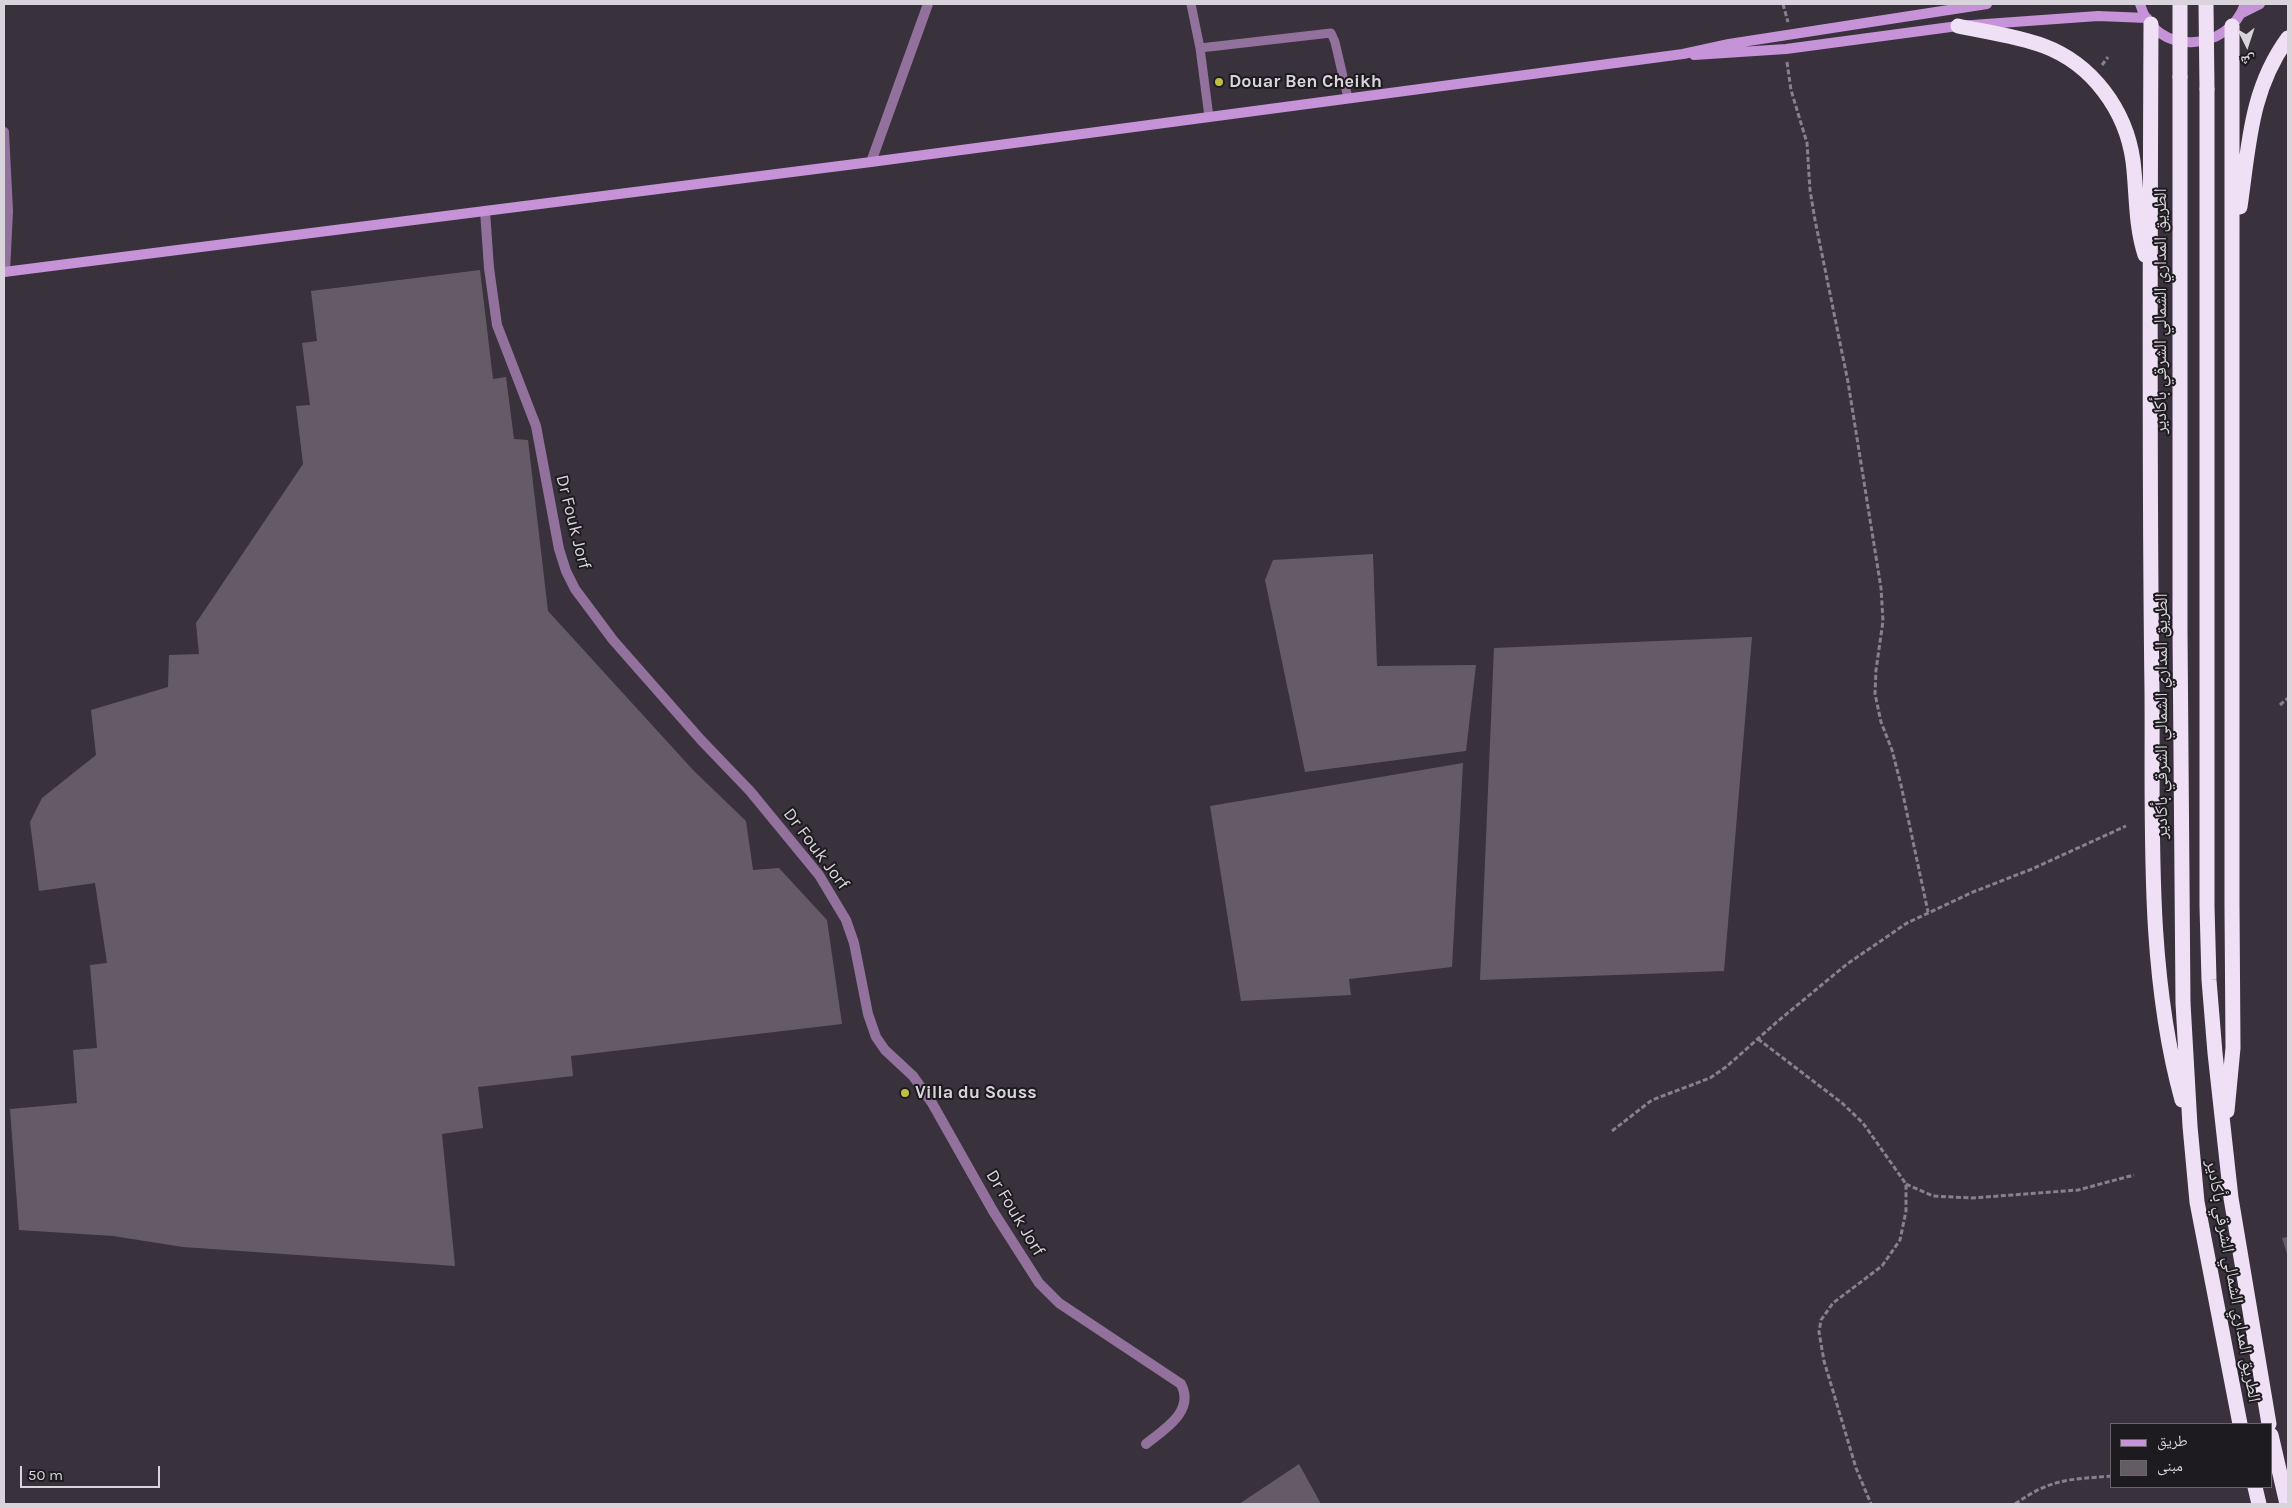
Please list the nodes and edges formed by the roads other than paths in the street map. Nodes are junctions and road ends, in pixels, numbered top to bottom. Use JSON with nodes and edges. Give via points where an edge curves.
{"nodes":[{"id":1,"x":928,"y":4,"type":"edge"},
{"id":2,"x":1191,"y":4,"type":"edge"},
{"id":3,"x":1986,"y":4,"type":"edge"},
{"id":4,"x":2140,"y":4,"type":"edge"},
{"id":5,"x":2180,"y":4,"type":"edge"},
{"id":6,"x":2206,"y":4,"type":"edge"},
{"id":7,"x":2260,"y":4,"type":"edge"},
{"id":8,"x":2243,"y":8,"type":"edge"},
{"id":9,"x":2149,"y":21,"type":"junction"},
{"id":10,"x":1958,"y":26,"type":"junction"},
{"id":11,"x":2232,"y":26,"type":"junction"},
{"id":12,"x":2288,"y":38,"type":"edge"},
{"id":13,"x":1200,"y":48,"type":"junction"},
{"id":14,"x":1683,"y":54,"type":"junction"},
{"id":15,"x":1348,"y":98,"type":"junction"},
{"id":16,"x":1209,"y":117,"type":"junction"},
{"id":17,"x":4,"y":132,"type":"edge"},
{"id":18,"x":871,"y":162,"type":"junction"},
{"id":19,"x":485,"y":211,"type":"junction"},
{"id":20,"x":2233,"y":260,"type":"junction"},
{"id":21,"x":2150,"y":269,"type":"junction"},
{"id":22,"x":4,"y":272,"type":"edge"},
{"id":23,"x":2190,"y":1126,"type":"junction"},
{"id":24,"x":2224,"y":1127,"type":"junction"},
{"id":25,"x":2240,"y":1423,"type":"edge"},
{"id":26,"x":2269,"y":1423,"type":"edge"},
{"id":27,"x":2272,"y":1439,"type":"edge"},
{"id":28,"x":1146,"y":1444,"type":"dead end"},
{"id":29,"x":2254,"y":1488,"type":"edge"},
{"id":30,"x":2259,"y":1504,"type":"edge"},
{"id":31,"x":2287,"y":1504,"type":"edge"}],
"edges":[{"from":1,"to":18,"type":"street"},
{"from":2,"to":13,"type":"lane"},
{"from":3,"to":14,"type":"main road"},
{"from":4,"to":9,"type":"main road"},
{"from":5,"to":23,"type":"highway","name":"الطريق المداري الشمالي الشرقي بأكادير","bridge":true,"via":[[2181,887]]},
{"from":6,"to":24,"type":"highway","name":"الطريق المداري الشمالي الشرقي بأكادير","bridge":true,"via":[[2207,906],[2213,1035]]},
{"from":7,"to":8,"type":"main road"},
{"from":8,"to":11,"type":"main road"},
{"from":9,"to":10,"type":"main road","via":[[2098,16]]},
{"from":9,"to":11,"type":"main road","via":[[2169,38],[2191,43],[2214,39]]},
{"from":9,"to":21,"type":"highway"},
{"from":10,"to":14,"type":"main road","via":[[1786,49]]},
{"from":10,"to":21,"type":"highway","via":[[2056,51],[2082,67],[2099,85],[2114,106],[2129,140],[2136,218]]},
{"from":11,"to":20,"type":"highway"},
{"from":12,"to":20,"type":"highway","via":[[2270,65],[2258,95]]},
{"from":13,"to":15,"type":"lane","via":[[1331,34]]},
{"from":13,"to":16,"type":"lane"},
{"from":14,"to":15,"type":"main road"},
{"from":15,"to":16,"type":"main road"},
{"from":16,"to":18,"type":"main road"},
{"from":17,"to":22,"type":"street","via":[[8,211]]},
{"from":18,"to":19,"type":"main road"},
{"from":19,"to":22,"type":"main road"},
{"from":19,"to":28,"type":"street","name":"Dr Fouk Jorf","via":[[497,325],[536,426],[559,548],[575,590],[613,640],[750,791],[819,875],[846,920],[876,1037],[913,1076],[932,1103],[993,1211],[1038,1282],[1059,1303],[1181,1384],[1185,1394],[1184,1408],[1168,1427]]},
{"from":20,"to":24,"type":"highway","via":[[2234,1048]]},
{"from":21,"to":23,"type":"highway","via":[[2154,893],[2163,1014]]},
{"from":23,"to":25,"type":"highway","name":"الطريق المداري الشمالي الشرقي بأكادير","via":[[2197,1202]]},
{"from":24,"to":26,"type":"highway","name":"الطريق المداري الشمالي الشرقي بأكادير","via":[[2231,1198]]},
{"from":27,"to":31,"type":"highway"},
{"from":29,"to":30,"type":"highway"}]}
